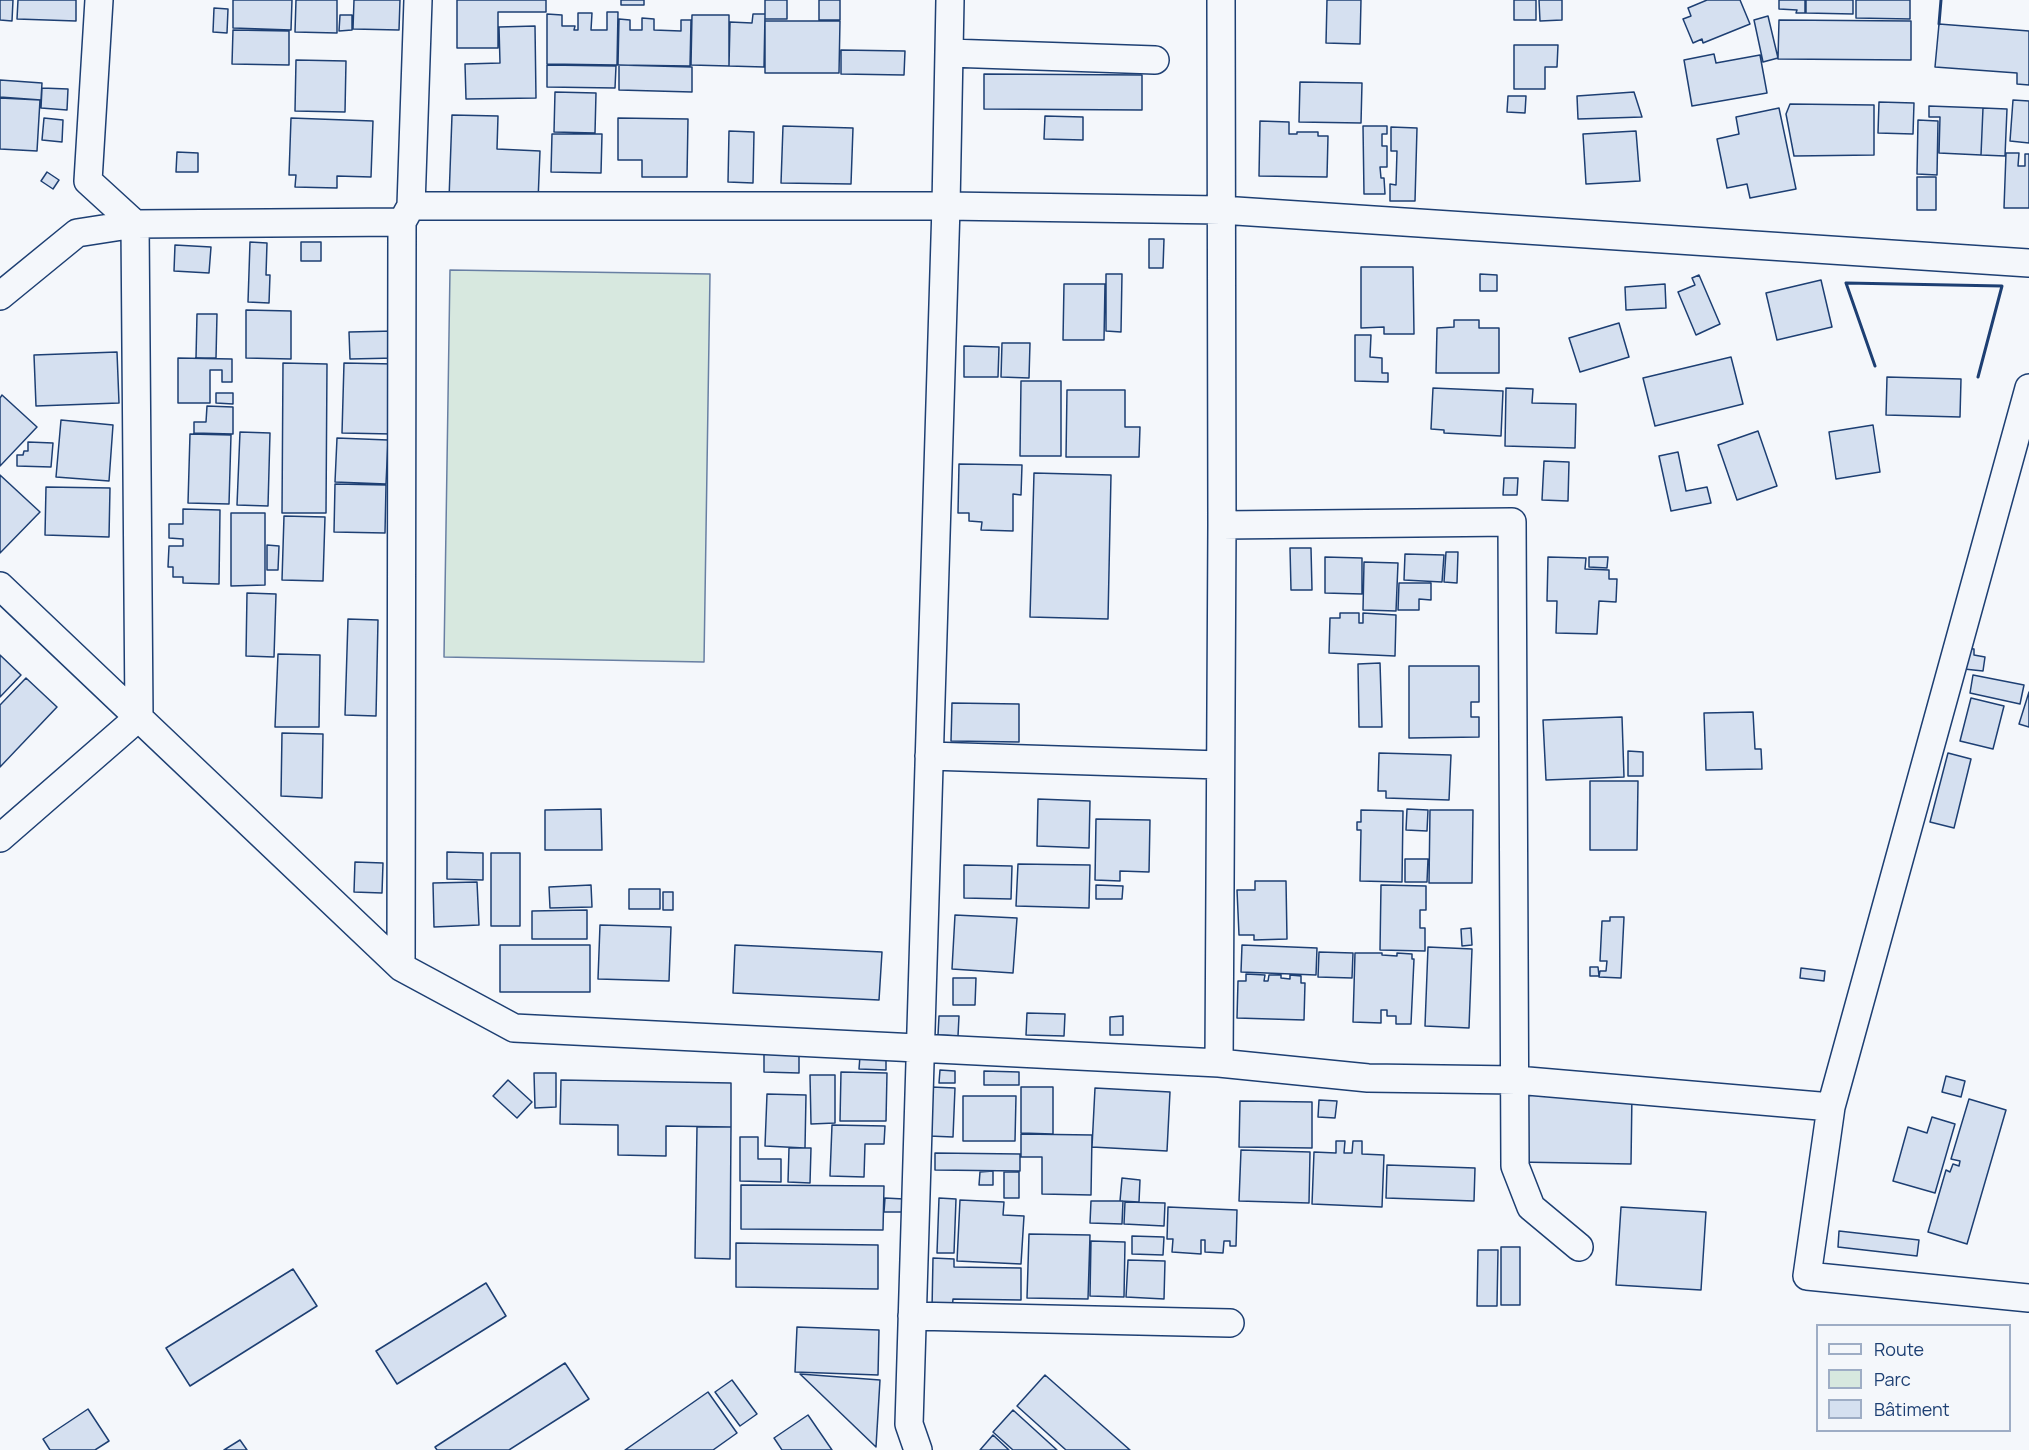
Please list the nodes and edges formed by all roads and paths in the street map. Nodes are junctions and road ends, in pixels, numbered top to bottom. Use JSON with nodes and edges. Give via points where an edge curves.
{"nodes":[{"id":1,"x":99,"y":0,"type":"edge"},
{"id":2,"x":418,"y":0,"type":"edge"},
{"id":3,"x":950,"y":0,"type":"edge"},
{"id":4,"x":1221,"y":0,"type":"edge"},
{"id":5,"x":949,"y":52,"type":"junction"},
{"id":6,"x":1155,"y":60,"type":"dead end"},
{"id":7,"x":946,"y":206,"type":"junction"},
{"id":8,"x":1221,"y":210,"type":"junction"},
{"id":9,"x":407,"y":214,"type":"junction"},
{"id":10,"x":135,"y":224,"type":"junction"},
{"id":11,"x":2029,"y":263,"type":"edge"},
{"id":12,"x":0,"y":296,"type":"edge"},
{"id":13,"x":2029,"y":388,"type":"edge"},
{"id":14,"x":1222,"y":525,"type":"junction"},
{"id":15,"x":0,"y":586,"type":"edge"},
{"id":16,"x":140,"y":717,"type":"junction"},
{"id":17,"x":929,"y":756,"type":"junction"},
{"id":18,"x":1220,"y":765,"type":"junction"},
{"id":19,"x":0,"y":838,"type":"edge"},
{"id":20,"x":400,"y":968,"type":"junction"},
{"id":21,"x":920,"y":1048,"type":"junction"},
{"id":22,"x":1219,"y":1063,"type":"junction"},
{"id":23,"x":1516,"y":1080,"type":"junction"},
{"id":24,"x":1831,"y":1107,"type":"junction"},
{"id":25,"x":1579,"y":1247,"type":"dead end"},
{"id":26,"x":2029,"y":1298,"type":"edge"},
{"id":27,"x":912,"y":1316,"type":"junction"},
{"id":28,"x":1230,"y":1323,"type":"dead end"},
{"id":29,"x":918,"y":1450,"type":"edge"}],
"edges":[{"from":1,"to":10,"type":"street","via":[[88,182]]},
{"from":2,"to":9,"type":"street"},
{"from":3,"to":5,"type":"street"},
{"from":4,"to":8,"type":"street"},
{"from":5,"to":6,"type":"street"},
{"from":5,"to":7,"type":"street"},
{"from":7,"to":8,"type":"street"},
{"from":7,"to":9,"type":"street"},
{"from":7,"to":17,"type":"street"},
{"from":8,"to":11,"type":"street"},
{"from":8,"to":14,"type":"street"},
{"from":9,"to":10,"type":"street"},
{"from":9,"to":20,"type":"street"},
{"from":10,"to":12,"type":"street","via":[[77,233]]},
{"from":10,"to":16,"type":"street"},
{"from":13,"to":24,"type":"street"},
{"from":14,"to":18,"type":"street"},
{"from":14,"to":23,"type":"street","via":[[1512,522]]},
{"from":15,"to":16,"type":"street"},
{"from":16,"to":19,"type":"street"},
{"from":16,"to":20,"type":"street"},
{"from":17,"to":18,"type":"street"},
{"from":17,"to":21,"type":"street"},
{"from":18,"to":22,"type":"street"},
{"from":20,"to":21,"type":"street","via":[[514,1028]]},
{"from":21,"to":22,"type":"street"},
{"from":21,"to":27,"type":"street"},
{"from":22,"to":23,"type":"street","via":[[1368,1078]]},
{"from":23,"to":24,"type":"street"},
{"from":23,"to":25,"type":"street","via":[[1515,1166],[1531,1207]]},
{"from":24,"to":26,"type":"street","via":[[1807,1276]]},
{"from":27,"to":28,"type":"street"},
{"from":27,"to":29,"type":"street","via":[[909,1424]]}]}
